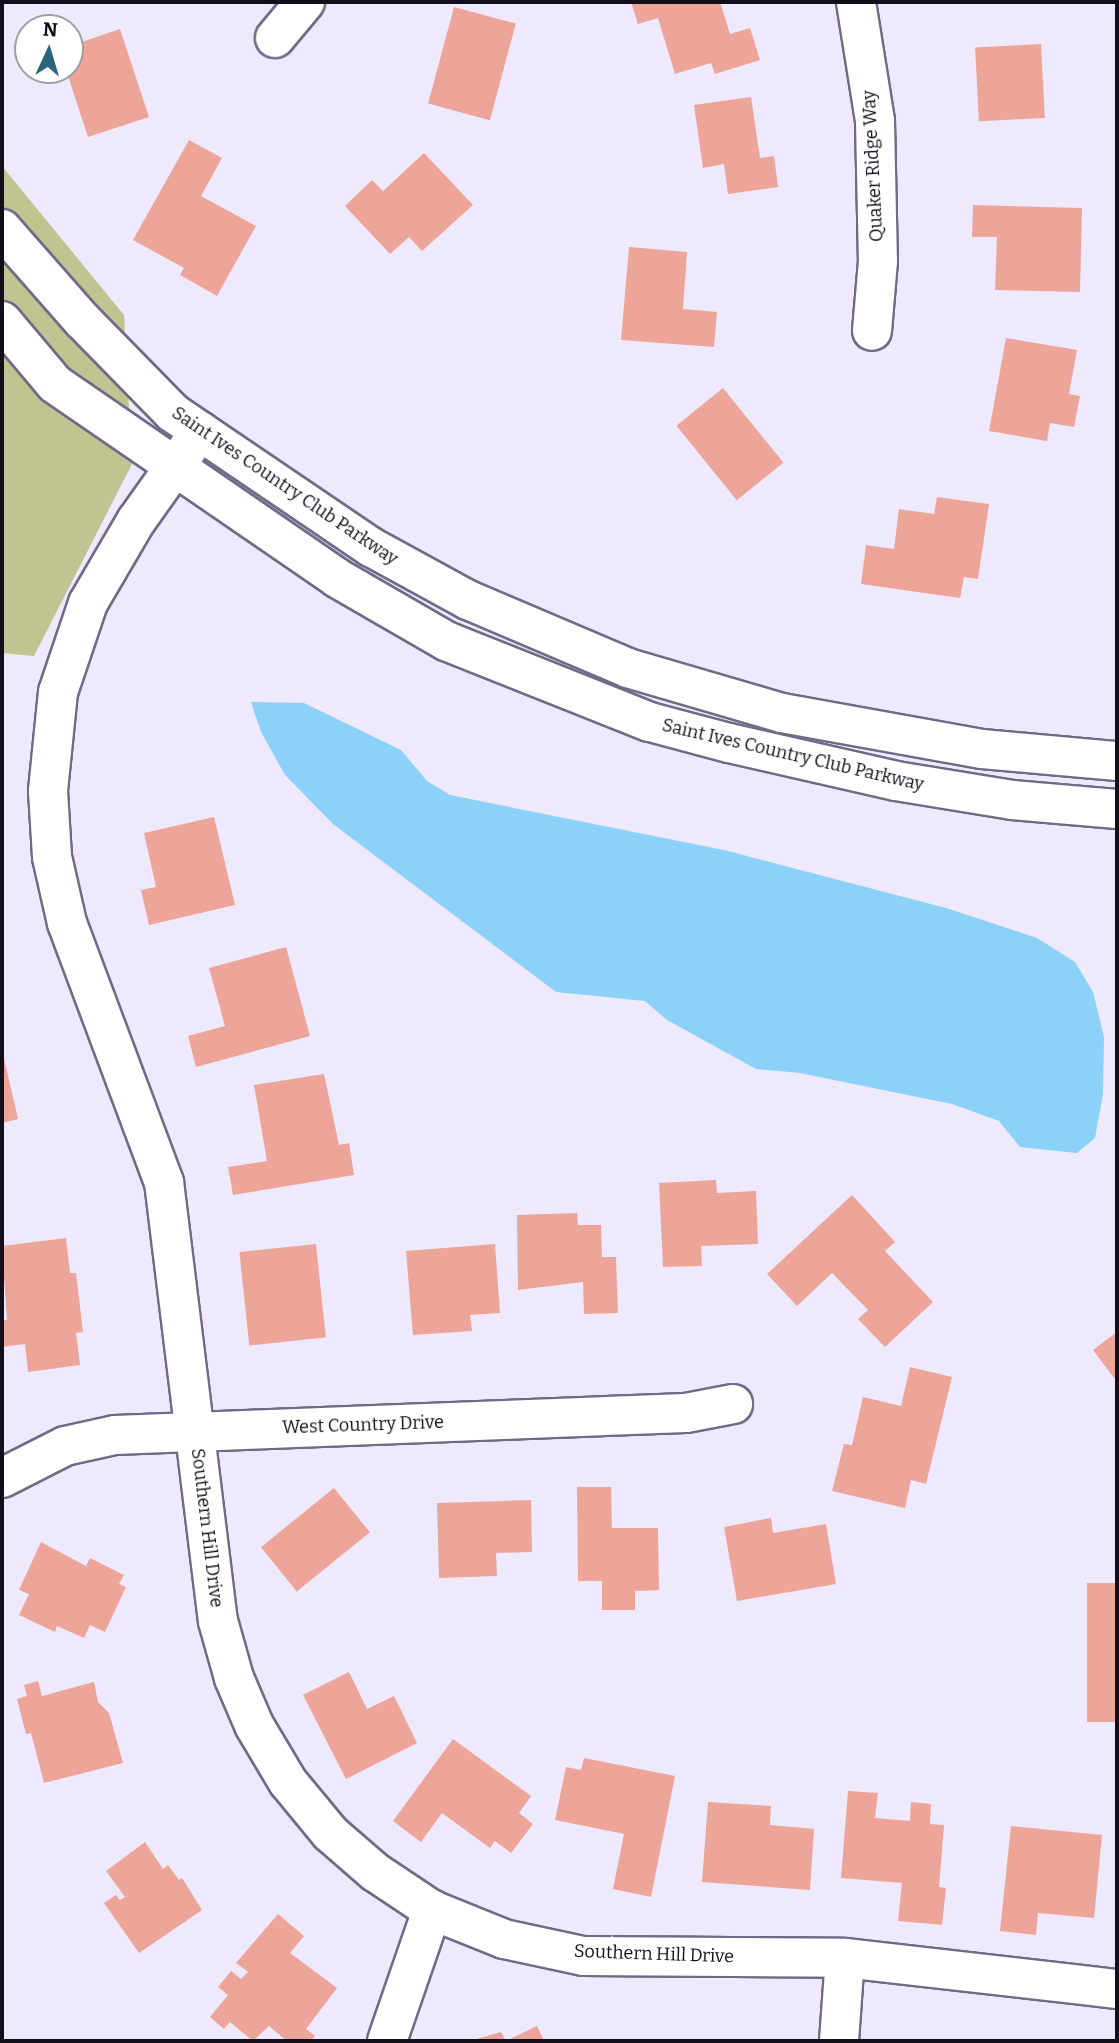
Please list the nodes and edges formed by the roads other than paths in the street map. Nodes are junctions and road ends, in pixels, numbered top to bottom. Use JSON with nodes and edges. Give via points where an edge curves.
{"nodes":[{"id":1,"x":305,"y":2,"type":"edge"},
{"id":2,"x":856,"y":2,"type":"edge"},
{"id":3,"x":275,"y":38,"type":"dead end"},
{"id":4,"x":2,"y":229,"type":"edge"},
{"id":5,"x":2,"y":321,"type":"edge"},
{"id":6,"x":872,"y":331,"type":"dead end"},
{"id":7,"x":200,"y":431,"type":"junction"},
{"id":8,"x":176,"y":470,"type":"junction"},
{"id":9,"x":1117,"y":761,"type":"edge"},
{"id":10,"x":1117,"y":809,"type":"edge"},
{"id":11,"x":733,"y":1404,"type":"dead end"},
{"id":12,"x":195,"y":1432,"type":"junction"},
{"id":13,"x":2,"y":1478,"type":"edge"},
{"id":14,"x":432,"y":1910,"type":"junction"},
{"id":15,"x":845,"y":1958,"type":"junction"},
{"id":16,"x":1117,"y":1989,"type":"edge"},
{"id":17,"x":387,"y":2041,"type":"edge"},
{"id":18,"x":839,"y":2041,"type":"edge"}],
"edges":[{"from":1,"to":3,"type":"street"},
{"from":2,"to":6,"type":"street","name":"Quaker Ridge Way","via":[[875,121],[878,261]]},
{"from":4,"to":7,"type":"street","name":"Saint Ives Country Club Parkway","via":[[173,413]]},
{"from":5,"to":8,"type":"street","name":"Saint Ives Country Club Parkway","via":[[55,384]]},
{"from":7,"to":8,"type":"street","name":"Southern Hill Drive"},
{"from":7,"to":9,"type":"street","name":"Saint Ives Country Club Parkway","via":[[370,547],[468,600],[628,668],[782,713],[982,749]]},
{"from":8,"to":10,"type":"street","name":"Saint Ives Country Club Parkway","via":[[337,578],[446,641],[650,722],[896,781],[1012,800]]},
{"from":8,"to":12,"type":"street","name":"Southern Hill Drive","via":[[136,521],[89,603],[58,692],[48,791],[52,857],[66,923],[164,1182]]},
{"from":11,"to":12,"type":"street","name":"West Country Drive","via":[[686,1413]]},
{"from":12,"to":13,"type":"street","name":"West Country Drive","via":[[115,1436],[65,1446]]},
{"from":12,"to":14,"type":"street","name":"Southern Hill Drive","via":[[218,1621],[234,1678],[254,1725],[288,1782],[330,1833],[375,1872]]},
{"from":14,"to":15,"type":"street","name":"Southern Hill Drive","via":[[504,1939],[583,1956]]},
{"from":14,"to":17,"type":"street"},
{"from":15,"to":16,"type":"street","name":"Southern Hill Drive"},
{"from":15,"to":18,"type":"street"}]}
